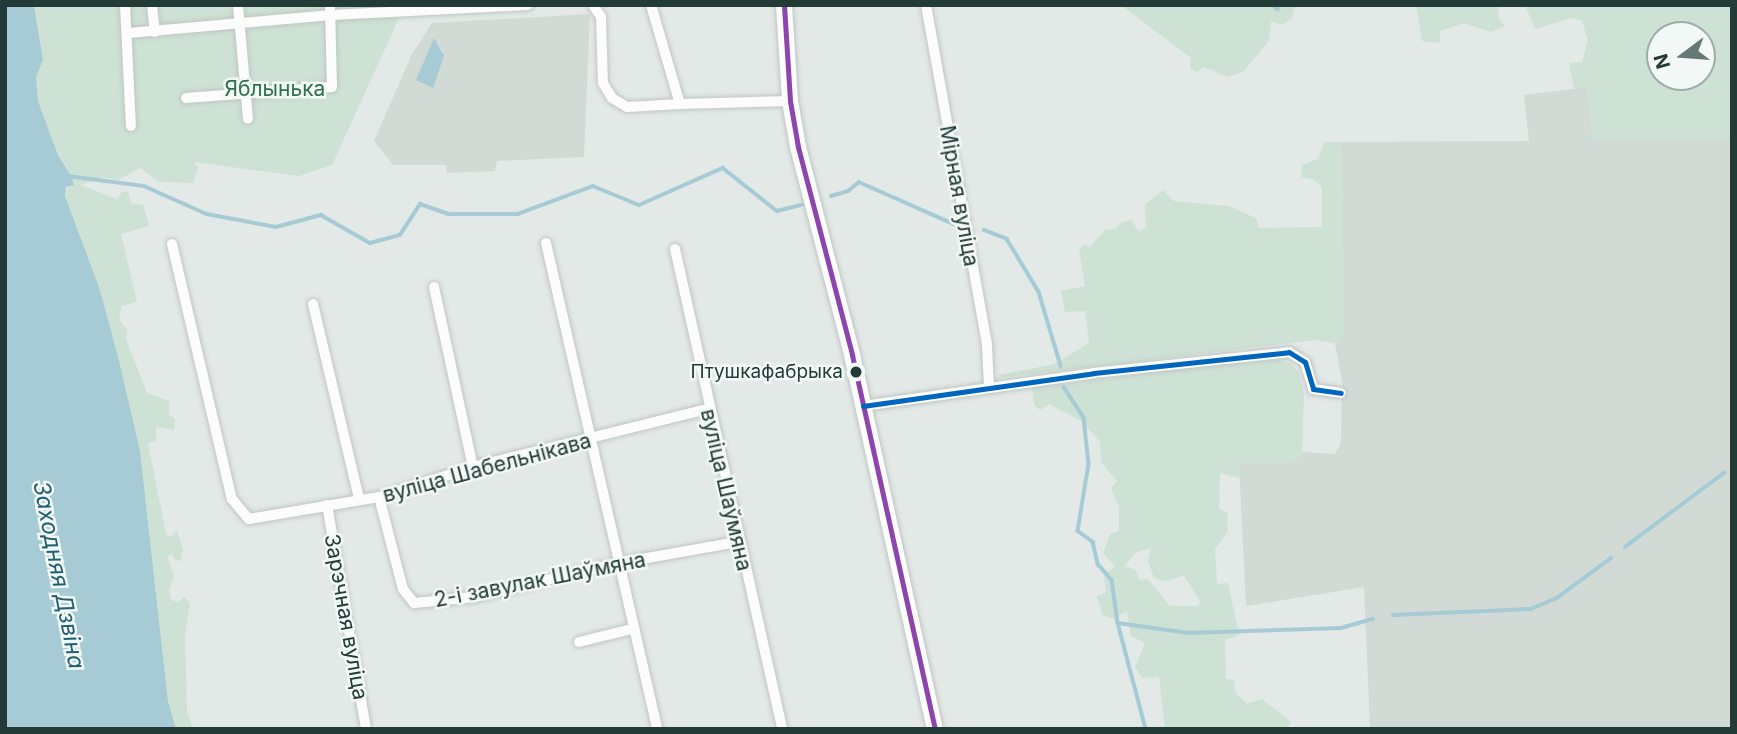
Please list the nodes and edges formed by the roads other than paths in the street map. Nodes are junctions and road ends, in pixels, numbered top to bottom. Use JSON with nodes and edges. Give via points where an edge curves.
{"nodes":[{"id":1,"x":124,"y":5,"type":"edge"},
{"id":2,"x":152,"y":5,"type":"edge"},
{"id":3,"x":238,"y":5,"type":"edge"},
{"id":4,"x":528,"y":5,"type":"edge"},
{"id":5,"x":593,"y":5,"type":"edge"},
{"id":6,"x":651,"y":5,"type":"edge"},
{"id":7,"x":784,"y":5,"type":"edge"},
{"id":8,"x":926,"y":5,"type":"edge"},
{"id":9,"x":393,"y":9,"type":"edge"},
{"id":10,"x":330,"y":10,"type":"edge"},
{"id":11,"x":241,"y":23,"type":"junction"},
{"id":12,"x":155,"y":32,"type":"junction"},
{"id":13,"x":129,"y":33,"type":"junction"},
{"id":14,"x":245,"y":95,"type":"junction"},
{"id":15,"x":186,"y":98,"type":"dead end"},
{"id":16,"x":790,"y":101,"type":"junction"},
{"id":17,"x":680,"y":104,"type":"junction"},
{"id":18,"x":248,"y":119,"type":"dead end"},
{"id":19,"x":131,"y":126,"type":"dead end"},
{"id":20,"x":546,"y":243,"type":"dead end"},
{"id":21,"x":172,"y":244,"type":"dead end"},
{"id":22,"x":675,"y":249,"type":"dead end"},
{"id":23,"x":434,"y":287,"type":"dead end"},
{"id":24,"x":313,"y":304,"type":"dead end"},
{"id":25,"x":989,"y":387,"type":"junction"},
{"id":26,"x":1341,"y":393,"type":"dead end"},
{"id":27,"x":863,"y":406,"type":"junction"},
{"id":28,"x":708,"y":409,"type":"junction"},
{"id":29,"x":591,"y":440,"type":"junction"},
{"id":30,"x":473,"y":467,"type":"junction"},
{"id":31,"x":379,"y":497,"type":"junction"},
{"id":32,"x":359,"y":498,"type":"junction"},
{"id":33,"x":327,"y":505,"type":"junction"},
{"id":34,"x":737,"y":542,"type":"junction"},
{"id":35,"x":618,"y":563,"type":"junction"},
{"id":36,"x":632,"y":629,"type":"junction"},
{"id":37,"x":579,"y":642,"type":"dead end"},
{"id":38,"x":931,"y":728,"type":"edge"},
{"id":39,"x":366,"y":729,"type":"edge"},
{"id":40,"x":657,"y":729,"type":"edge"},
{"id":41,"x":782,"y":729,"type":"edge"}],
"edges":[{"from":1,"to":13,"type":"street"},
{"from":2,"to":12,"type":"street"},
{"from":3,"to":11,"type":"street"},
{"from":4,"to":9,"type":"street"},
{"from":5,"to":17,"type":"street","via":[[601,17],[603,82],[612,98],[627,107]]},
{"from":6,"to":17,"type":"street"},
{"from":7,"to":16,"type":"street"},
{"from":8,"to":25,"type":"street","name":"Мірная вуліца","via":[[986,345]]},
{"from":9,"to":10,"type":"street"},
{"from":10,"to":11,"type":"street"},
{"from":10,"to":14,"type":"street","via":[[332,87]]},
{"from":11,"to":12,"type":"street"},
{"from":11,"to":14,"type":"street"},
{"from":12,"to":13,"type":"street"},
{"from":13,"to":19,"type":"street"},
{"from":14,"to":15,"type":"street"},
{"from":14,"to":18,"type":"street"},
{"from":16,"to":17,"type":"street"},
{"from":16,"to":27,"type":"street"},
{"from":20,"to":29,"type":"street"},
{"from":21,"to":33,"type":"street","name":"вуліца Шабельнікава","via":[[232,499],[249,519]]},
{"from":22,"to":28,"type":"street","name":"вуліца Шаўмяна"},
{"from":23,"to":30,"type":"street"},
{"from":24,"to":32,"type":"street"},
{"from":25,"to":26,"type":"street","via":[[1289,352],[1305,362],[1312,389]]},
{"from":25,"to":27,"type":"street"},
{"from":27,"to":38,"type":"street"},
{"from":28,"to":29,"type":"street","name":"вуліца Шабельнікава"},
{"from":28,"to":34,"type":"street","name":"вуліца Шаўмяна"},
{"from":29,"to":30,"type":"street","name":"вуліца Шабельнікава"},
{"from":29,"to":35,"type":"street"},
{"from":30,"to":31,"type":"street","name":"вуліца Шабельнікава"},
{"from":31,"to":32,"type":"street","name":"вуліца Шабельнікава"},
{"from":31,"to":35,"type":"street","name":"2-і завулак Шаўмяна","via":[[403,589],[414,603],[475,597]]},
{"from":32,"to":33,"type":"street","name":"вуліца Шабельнікава"},
{"from":33,"to":39,"type":"street","name":"Зарэчная вуліца"},
{"from":34,"to":35,"type":"street","name":"2-і завулак Шаўмяна"},
{"from":34,"to":41,"type":"street","name":"вуліца Шаўмяна"},
{"from":35,"to":36,"type":"street"},
{"from":36,"to":37,"type":"street"},
{"from":36,"to":40,"type":"street"}]}
